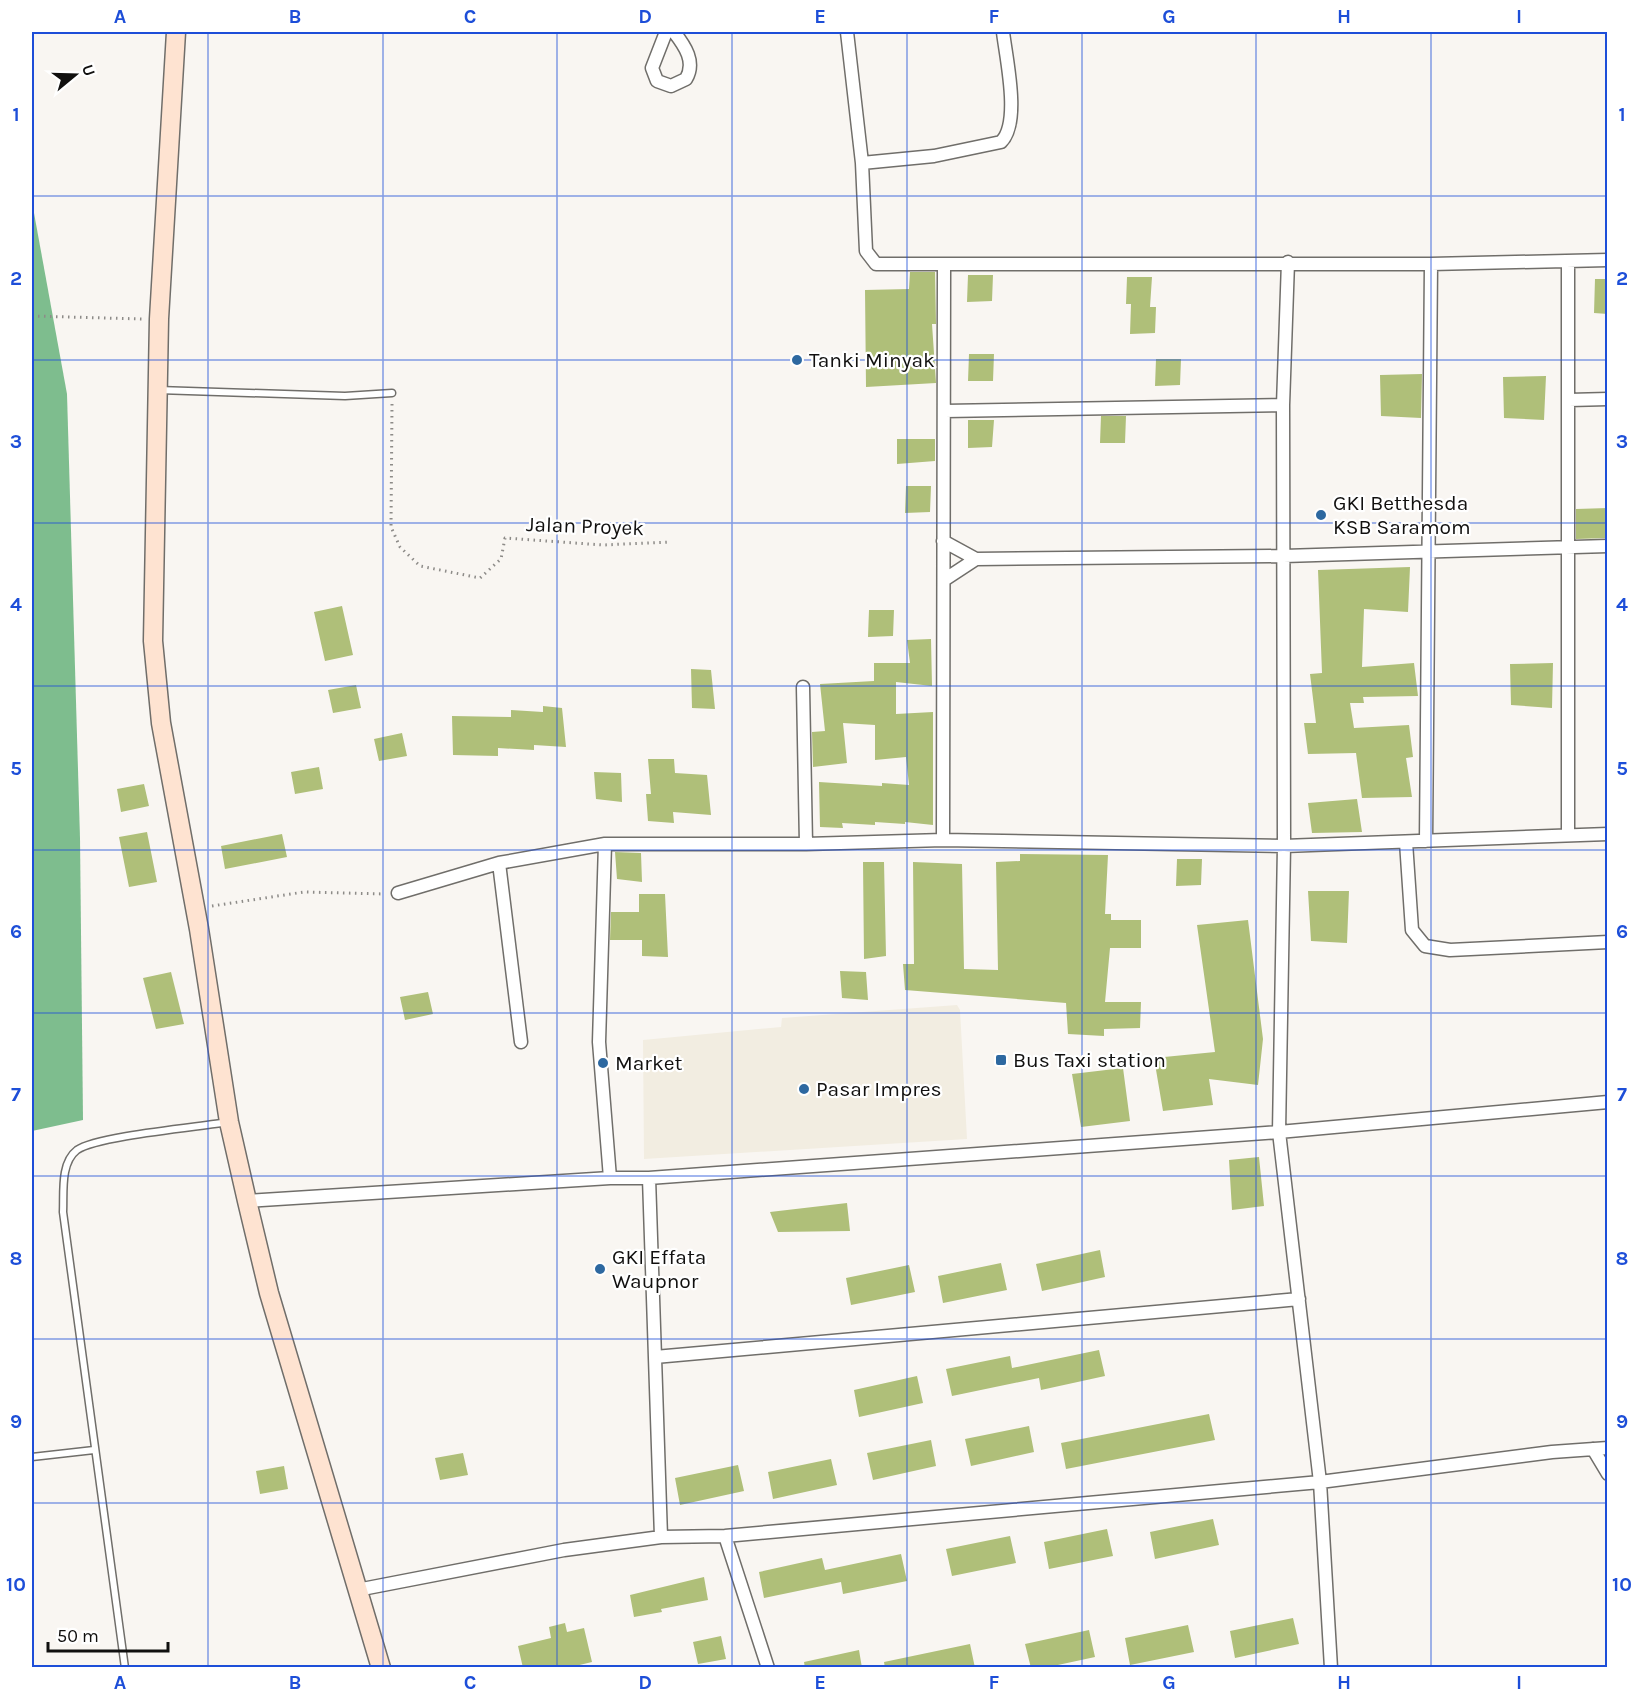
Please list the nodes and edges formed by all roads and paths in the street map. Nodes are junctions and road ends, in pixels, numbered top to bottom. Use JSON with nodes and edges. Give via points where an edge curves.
{"nodes":[{"id":1,"x":176,"y":32,"type":"edge"},
{"id":2,"x":666,"y":32,"type":"edge"},
{"id":3,"x":674,"y":32,"type":"edge"},
{"id":4,"x":847,"y":32,"type":"edge"},
{"id":5,"x":1003,"y":32,"type":"edge"},
{"id":6,"x":862,"y":163,"type":"junction"},
{"id":7,"x":1608,"y":260,"type":"edge"},
{"id":8,"x":1288,"y":262,"type":"junction"},
{"id":9,"x":1569,"y":262,"type":"junction"},
{"id":10,"x":1431,"y":264,"type":"junction"},
{"id":11,"x":944,"y":266,"type":"junction"},
{"id":12,"x":32,"y":316,"type":"edge"},
{"id":13,"x":159,"y":319,"type":"junction"},
{"id":14,"x":158,"y":390,"type":"junction"},
{"id":15,"x":392,"y":393,"type":"joint"},
{"id":16,"x":1608,"y":399,"type":"edge"},
{"id":17,"x":1569,"y":400,"type":"junction"},
{"id":18,"x":1283,"y":405,"type":"junction"},
{"id":19,"x":945,"y":411,"type":"junction"},
{"id":20,"x":943,"y":541,"type":"junction"},
{"id":21,"x":671,"y":542,"type":"dead end"},
{"id":22,"x":1608,"y":546,"type":"edge"},
{"id":23,"x":1569,"y":547,"type":"junction"},
{"id":24,"x":1430,"y":553,"type":"junction"},
{"id":25,"x":1284,"y":556,"type":"junction"},
{"id":26,"x":976,"y":559,"type":"junction"},
{"id":27,"x":944,"y":580,"type":"junction"},
{"id":28,"x":803,"y":687,"type":"dead end"},
{"id":29,"x":1608,"y":834,"type":"edge"},
{"id":30,"x":1568,"y":835,"type":"junction"},
{"id":31,"x":943,"y":840,"type":"junction"},
{"id":32,"x":1426,"y":841,"type":"junction"},
{"id":33,"x":1406,"y":842,"type":"junction"},
{"id":34,"x":605,"y":844,"type":"junction"},
{"id":35,"x":806,"y":844,"type":"junction"},
{"id":36,"x":1284,"y":846,"type":"junction"},
{"id":37,"x":499,"y":863,"type":"junction"},
{"id":38,"x":398,"y":894,"type":"joint"},
{"id":39,"x":195,"y":908,"type":"junction"},
{"id":40,"x":1608,"y":942,"type":"edge"},
{"id":41,"x":521,"y":1042,"type":"dead end"},
{"id":42,"x":1608,"y":1102,"type":"edge"},
{"id":43,"x":229,"y":1122,"type":"junction"},
{"id":44,"x":1279,"y":1132,"type":"junction"},
{"id":45,"x":610,"y":1178,"type":"junction"},
{"id":46,"x":649,"y":1178,"type":"junction"},
{"id":47,"x":247,"y":1201,"type":"junction"},
{"id":48,"x":1299,"y":1299,"type":"junction"},
{"id":49,"x":655,"y":1357,"type":"junction"},
{"id":50,"x":1608,"y":1448,"type":"edge"},
{"id":51,"x":1593,"y":1449,"type":"junction"},
{"id":52,"x":94,"y":1450,"type":"junction"},
{"id":53,"x":32,"y":1457,"type":"edge"},
{"id":54,"x":1608,"y":1474,"type":"edge"},
{"id":55,"x":1320,"y":1482,"type":"junction"},
{"id":56,"x":725,"y":1536,"type":"junction"},
{"id":57,"x":661,"y":1537,"type":"junction"},
{"id":58,"x":357,"y":1590,"type":"junction"},
{"id":59,"x":125,"y":1668,"type":"edge"},
{"id":60,"x":381,"y":1668,"type":"edge"},
{"id":61,"x":768,"y":1668,"type":"edge"},
{"id":62,"x":1331,"y":1668,"type":"edge"}],
"edges":[{"from":1,"to":13,"type":"main road"},
{"from":2,"to":3,"type":"street","via":[[652,68],[657,81],[671,86],[686,80],[691,65]]},
{"from":4,"to":6,"type":"street"},
{"from":5,"to":6,"type":"street","via":[[1011,115],[1008,135],[1001,142],[934,156]]},
{"from":6,"to":11,"type":"street","via":[[866,251],[870,258],[876,264],[892,266]]},
{"from":7,"to":9,"type":"street"},
{"from":8,"to":10,"type":"street"},
{"from":8,"to":11,"type":"street"},
{"from":8,"to":18,"type":"street"},
{"from":9,"to":10,"type":"street"},
{"from":9,"to":17,"type":"street"},
{"from":10,"to":24,"type":"street"},
{"from":11,"to":19,"type":"street"},
{"from":12,"to":13,"type":"path"},
{"from":13,"to":14,"type":"main road"},
{"from":14,"to":15,"type":"lane","via":[[345,396]]},
{"from":14,"to":39,"type":"main road","via":[[153,641],[161,723]]},
{"from":15,"to":21,"type":"path","name":"Jalan Proyek","via":[[391,527],[400,548],[420,566],[480,578],[501,559],[505,538],[603,545]]},
{"from":16,"to":17,"type":"street"},
{"from":17,"to":23,"type":"street"},
{"from":18,"to":19,"type":"street"},
{"from":18,"to":25,"type":"street"},
{"from":19,"to":20,"type":"street"},
{"from":20,"to":26,"type":"street"},
{"from":20,"to":27,"type":"street"},
{"from":22,"to":23,"type":"street"},
{"from":23,"to":24,"type":"street"},
{"from":23,"to":30,"type":"street"},
{"from":24,"to":25,"type":"street"},
{"from":24,"to":32,"type":"street"},
{"from":25,"to":26,"type":"street"},
{"from":25,"to":36,"type":"street"},
{"from":26,"to":27,"type":"street"},
{"from":27,"to":31,"type":"street"},
{"from":28,"to":35,"type":"street"},
{"from":29,"to":30,"type":"street"},
{"from":30,"to":32,"type":"street"},
{"from":31,"to":35,"type":"street"},
{"from":31,"to":36,"type":"street"},
{"from":32,"to":33,"type":"street"},
{"from":33,"to":36,"type":"street"},
{"from":33,"to":40,"type":"street","via":[[1412,930],[1425,946],[1450,950]]},
{"from":34,"to":35,"type":"street"},
{"from":34,"to":37,"type":"street"},
{"from":34,"to":45,"type":"street","via":[[600,1042]]},
{"from":36,"to":44,"type":"street"},
{"from":37,"to":38,"type":"street"},
{"from":37,"to":41,"type":"street"},
{"from":38,"to":39,"type":"path","via":[[304,892]]},
{"from":39,"to":43,"type":"main road"},
{"from":42,"to":44,"type":"street"},
{"from":43,"to":47,"type":"main road"},
{"from":43,"to":52,"type":"lane","via":[[97,1142],[76,1150],[65,1170],[63,1212]]},
{"from":44,"to":46,"type":"street"},
{"from":44,"to":48,"type":"street"},
{"from":45,"to":46,"type":"street"},
{"from":45,"to":47,"type":"street"},
{"from":46,"to":49,"type":"street"},
{"from":47,"to":58,"type":"main road","via":[[269,1293]]},
{"from":48,"to":49,"type":"street"},
{"from":48,"to":55,"type":"street"},
{"from":49,"to":57,"type":"street"},
{"from":50,"to":51,"type":"street"},
{"from":51,"to":54,"type":"street"},
{"from":51,"to":55,"type":"street"},
{"from":52,"to":53,"type":"lane"},
{"from":52,"to":59,"type":"lane"},
{"from":55,"to":56,"type":"street"},
{"from":55,"to":62,"type":"street"},
{"from":56,"to":57,"type":"street"},
{"from":56,"to":61,"type":"street"},
{"from":57,"to":58,"type":"street","via":[[564,1550]]},
{"from":58,"to":60,"type":"main road"}]}
